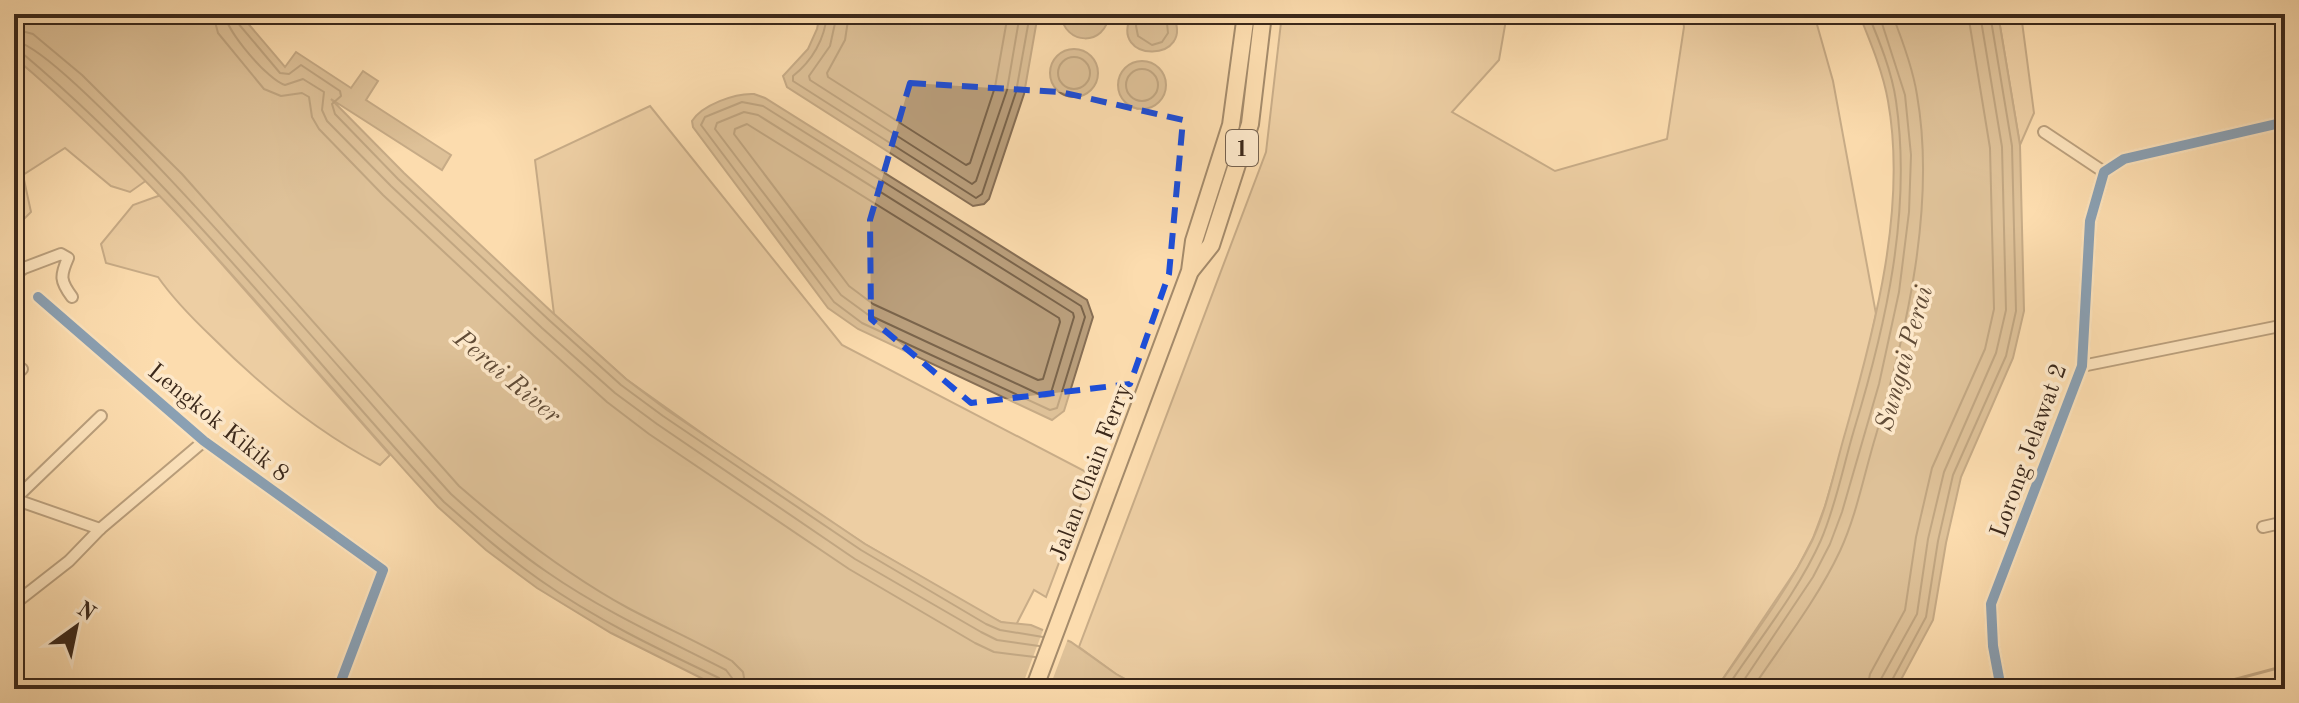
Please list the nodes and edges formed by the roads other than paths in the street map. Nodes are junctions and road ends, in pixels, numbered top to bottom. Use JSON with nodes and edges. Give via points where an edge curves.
{"nodes":[{"id":1,"x":1246,"y":14,"type":"edge"},
{"id":2,"x":1263,"y":14,"type":"edge"},
{"id":3,"x":2285,"y":122,"type":"edge"},
{"id":4,"x":2044,"y":132,"type":"dead end"},
{"id":5,"x":2104,"y":172,"type":"junction"},
{"id":6,"x":1190,"y":271,"type":"junction"},
{"id":7,"x":14,"y":275,"type":"edge"},
{"id":8,"x":38,"y":297,"type":"dead end"},
{"id":9,"x":72,"y":297,"type":"dead end"},
{"id":10,"x":2285,"y":325,"type":"edge"},
{"id":11,"x":2082,"y":366,"type":"junction"},
{"id":12,"x":101,"y":416,"type":"dead end"},
{"id":13,"x":204,"y":441,"type":"junction"},
{"id":14,"x":14,"y":499,"type":"edge"},
{"id":15,"x":2285,"y":522,"type":"edge"},
{"id":16,"x":2263,"y":527,"type":"dead end"},
{"id":17,"x":100,"y":529,"type":"junction"},
{"id":18,"x":19,"y":594,"type":"edge"},
{"id":19,"x":14,"y":604,"type":"edge"},
{"id":20,"x":340,"y":689,"type":"edge"},
{"id":21,"x":1034,"y":689,"type":"edge"},
{"id":22,"x":2001,"y":689,"type":"edge"}],
"edges":[{"from":1,"to":6,"type":"highway","name":"Jalan Chain Ferry","number":"1","via":[[1231,125],[1194,241]]},
{"from":2,"to":6,"type":"highway","name":"Jalan Chain Ferry","number":"1","via":[[1250,124],[1211,245]]},
{"from":3,"to":5,"type":"street","via":[[2124,159]]},
{"from":4,"to":5,"type":"street"},
{"from":5,"to":11,"type":"street","name":"Lorong Jelawat 2","via":[[2090,221]]},
{"from":6,"to":21,"type":"highway","name":"Jalan Chain Ferry","number":"1"},
{"from":7,"to":9,"type":"street","via":[[61,254],[68,258],[61,283]]},
{"from":8,"to":13,"type":"street","name":"Lengkok Kikik 8"},
{"from":10,"to":11,"type":"street"},
{"from":11,"to":22,"type":"street","name":"Lorong Jelawat 2","via":[[1991,604]]},
{"from":12,"to":14,"type":"street"},
{"from":13,"to":17,"type":"street"},
{"from":13,"to":20,"type":"street","name":"Lengkok Kikik 8","via":[[383,570]]},
{"from":14,"to":17,"type":"street"},
{"from":15,"to":16,"type":"street"},
{"from":17,"to":18,"type":"street","via":[[69,561]]},
{"from":18,"to":19,"type":"street"}]}
